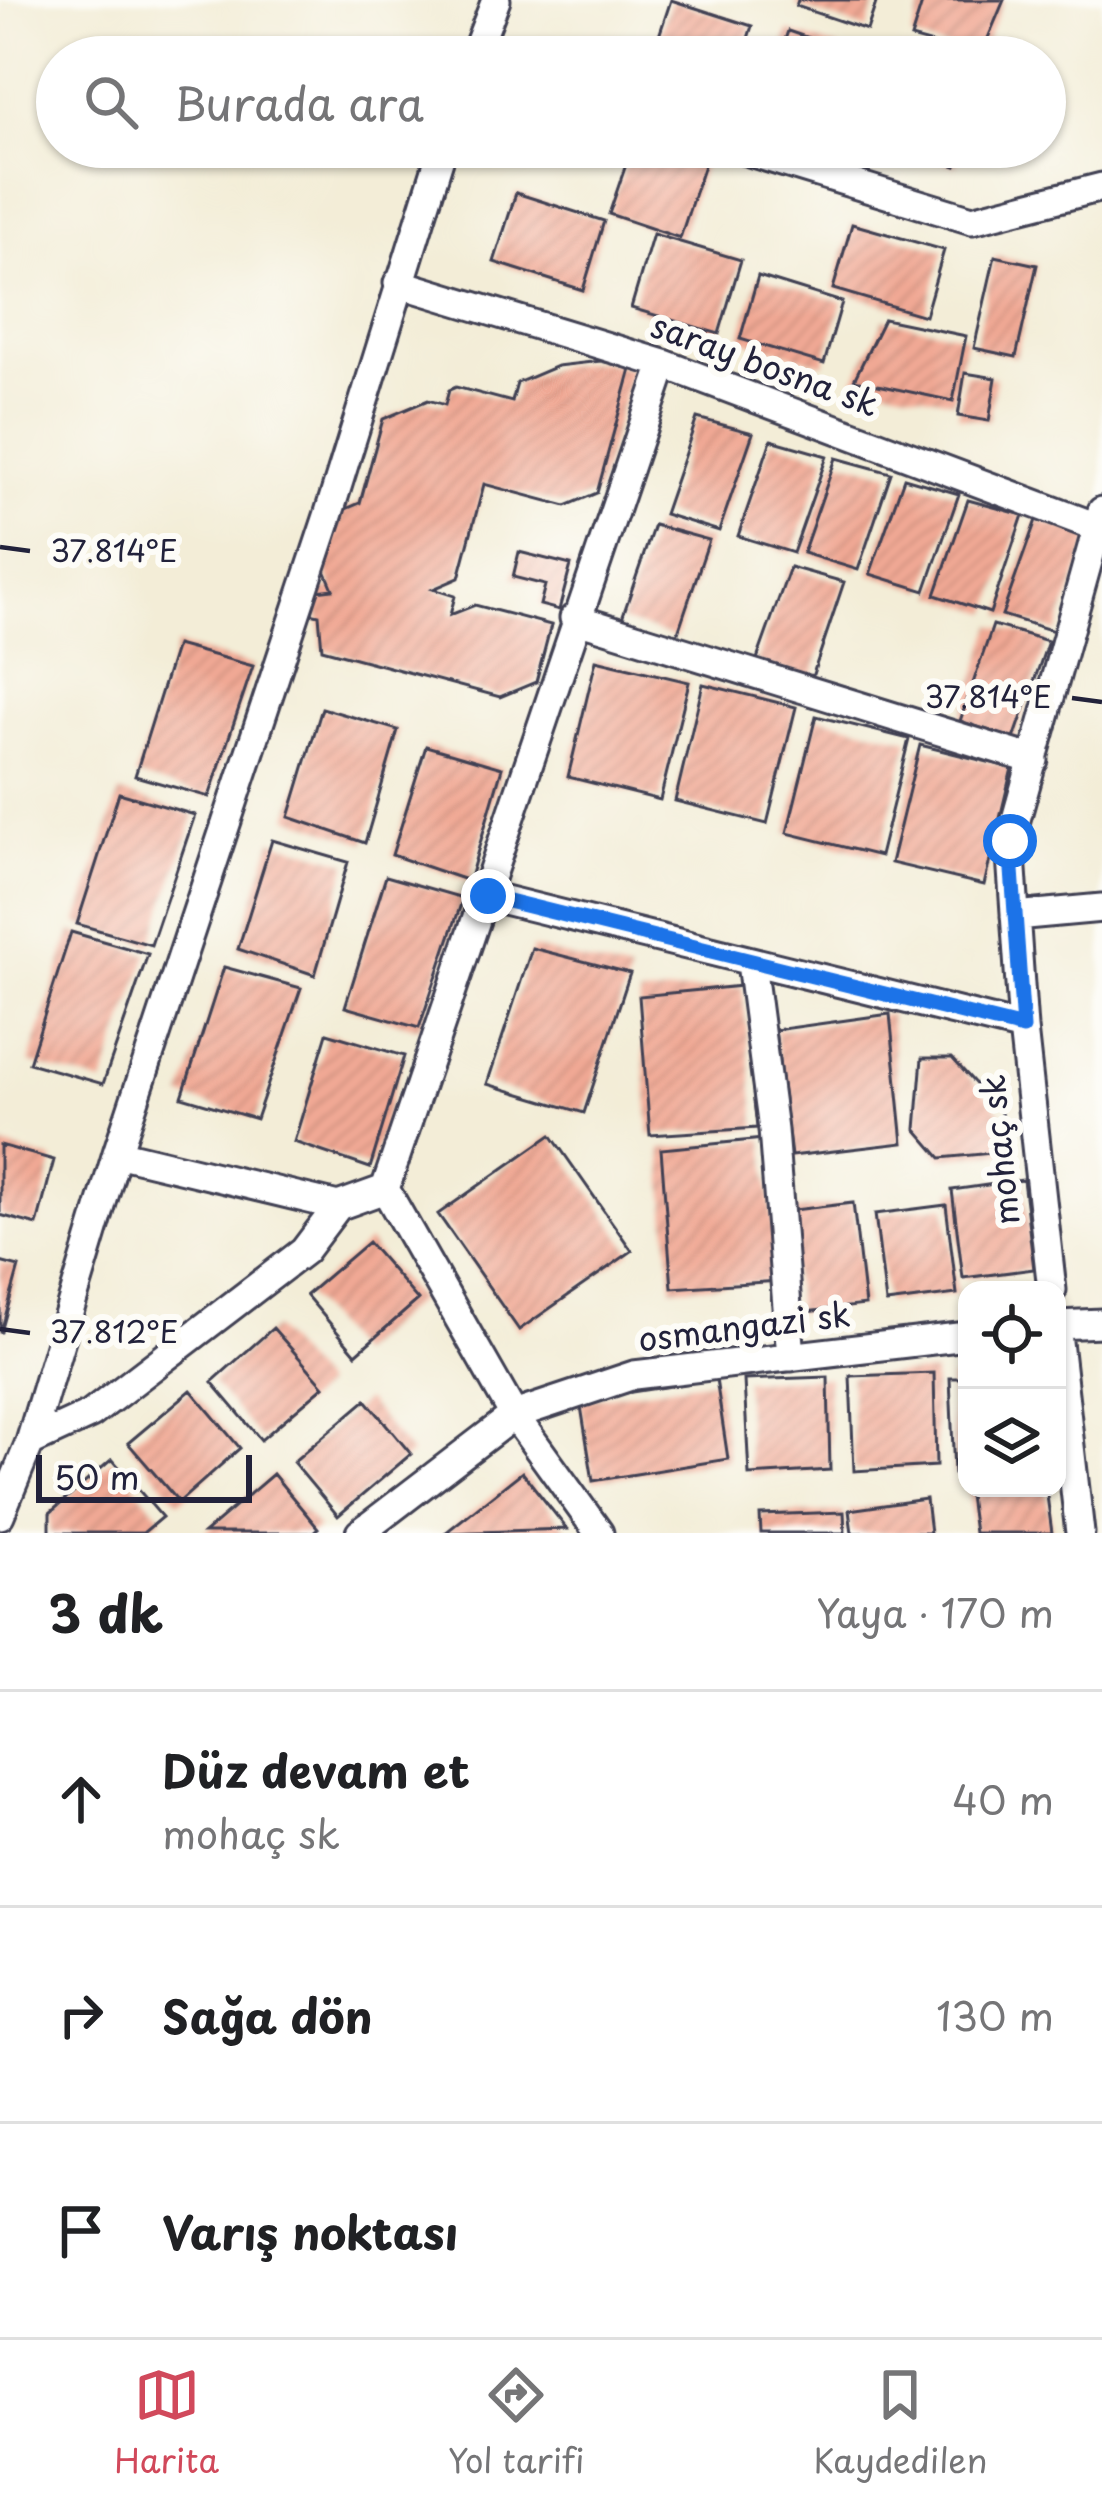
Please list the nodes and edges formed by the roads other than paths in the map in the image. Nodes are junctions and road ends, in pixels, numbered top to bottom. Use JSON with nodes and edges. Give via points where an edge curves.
{"nodes":[{"id":1,"x":496,"y":0,"type":"edge"},
{"id":2,"x":482,"y":36,"type":"edge"},
{"id":3,"x":436,"y":168,"type":"edge"},
{"id":4,"x":802,"y":168,"type":"edge"},
{"id":5,"x":1102,"y":187,"type":"edge"},
{"id":6,"x":398,"y":283,"type":"junction"},
{"id":7,"x":664,"y":364,"type":"junction"},
{"id":8,"x":1101,"y":523,"type":"edge"},
{"id":9,"x":574,"y":618,"type":"junction"},
{"id":10,"x":1034,"y":760,"type":"junction"},
{"id":11,"x":488,"y":896,"type":"junction"},
{"id":12,"x":1102,"y":908,"type":"edge"},
{"id":13,"x":1015,"y":916,"type":"junction"},
{"id":14,"x":752,"y":963,"type":"junction"},
{"id":15,"x":1023,"y":1028,"type":"junction"},
{"id":16,"x":117,"y":1153,"type":"junction"},
{"id":17,"x":385,"y":1189,"type":"junction"},
{"id":18,"x":338,"y":1206,"type":"junction"},
{"id":19,"x":1051,"y":1281,"type":"edge"},
{"id":20,"x":1102,"y":1323,"type":"edge"},
{"id":21,"x":1066,"y":1328,"type":"edge"},
{"id":22,"x":958,"y":1337,"type":"edge"},
{"id":23,"x":790,"y":1357,"type":"junction"},
{"id":24,"x":1064,"y":1389,"type":"edge"},
{"id":25,"x":514,"y":1415,"type":"junction"},
{"id":26,"x":30,"y":1442,"type":"junction"},
{"id":27,"x":0,"y":1515,"type":"edge"},
{"id":28,"x":360,"y":1533,"type":"edge"},
{"id":29,"x":599,"y":1533,"type":"edge"},
{"id":30,"x":1080,"y":1533,"type":"edge"}],
"edges":[{"from":1,"to":2,"type":"street"},
{"from":3,"to":6,"type":"street"},
{"from":4,"to":5,"type":"street","via":[[972,220]]},
{"from":6,"to":7,"type":"street","name":"saray bosna sk"},
{"from":6,"to":16,"type":"street"},
{"from":7,"to":8,"type":"street","name":"saray bosna sk"},
{"from":7,"to":9,"type":"street"},
{"from":8,"to":10,"type":"street","name":"mohaç sk"},
{"from":9,"to":10,"type":"street"},
{"from":9,"to":11,"type":"street"},
{"from":10,"to":13,"type":"street","name":"mohaç sk","via":[[1010,841]]},
{"from":11,"to":14,"type":"street"},
{"from":11,"to":17,"type":"street"},
{"from":12,"to":13,"type":"street"},
{"from":13,"to":15,"type":"street","name":"mohaç sk"},
{"from":14,"to":15,"type":"street"},
{"from":14,"to":23,"type":"street"},
{"from":15,"to":19,"type":"street","name":"mohaç sk"},
{"from":16,"to":18,"type":"street"},
{"from":16,"to":26,"type":"street"},
{"from":17,"to":18,"type":"street"},
{"from":17,"to":25,"type":"street"},
{"from":18,"to":26,"type":"street","via":[[304,1251],[91,1414]]},
{"from":20,"to":21,"type":"street"},
{"from":22,"to":23,"type":"street","name":"osmangazi sk"},
{"from":23,"to":25,"type":"street","name":"osmangazi sk","via":[[634,1375]]},
{"from":24,"to":30,"type":"street"},
{"from":25,"to":28,"type":"street","name":"osmangazi sk"},
{"from":25,"to":29,"type":"street"},
{"from":26,"to":27,"type":"street"}]}
